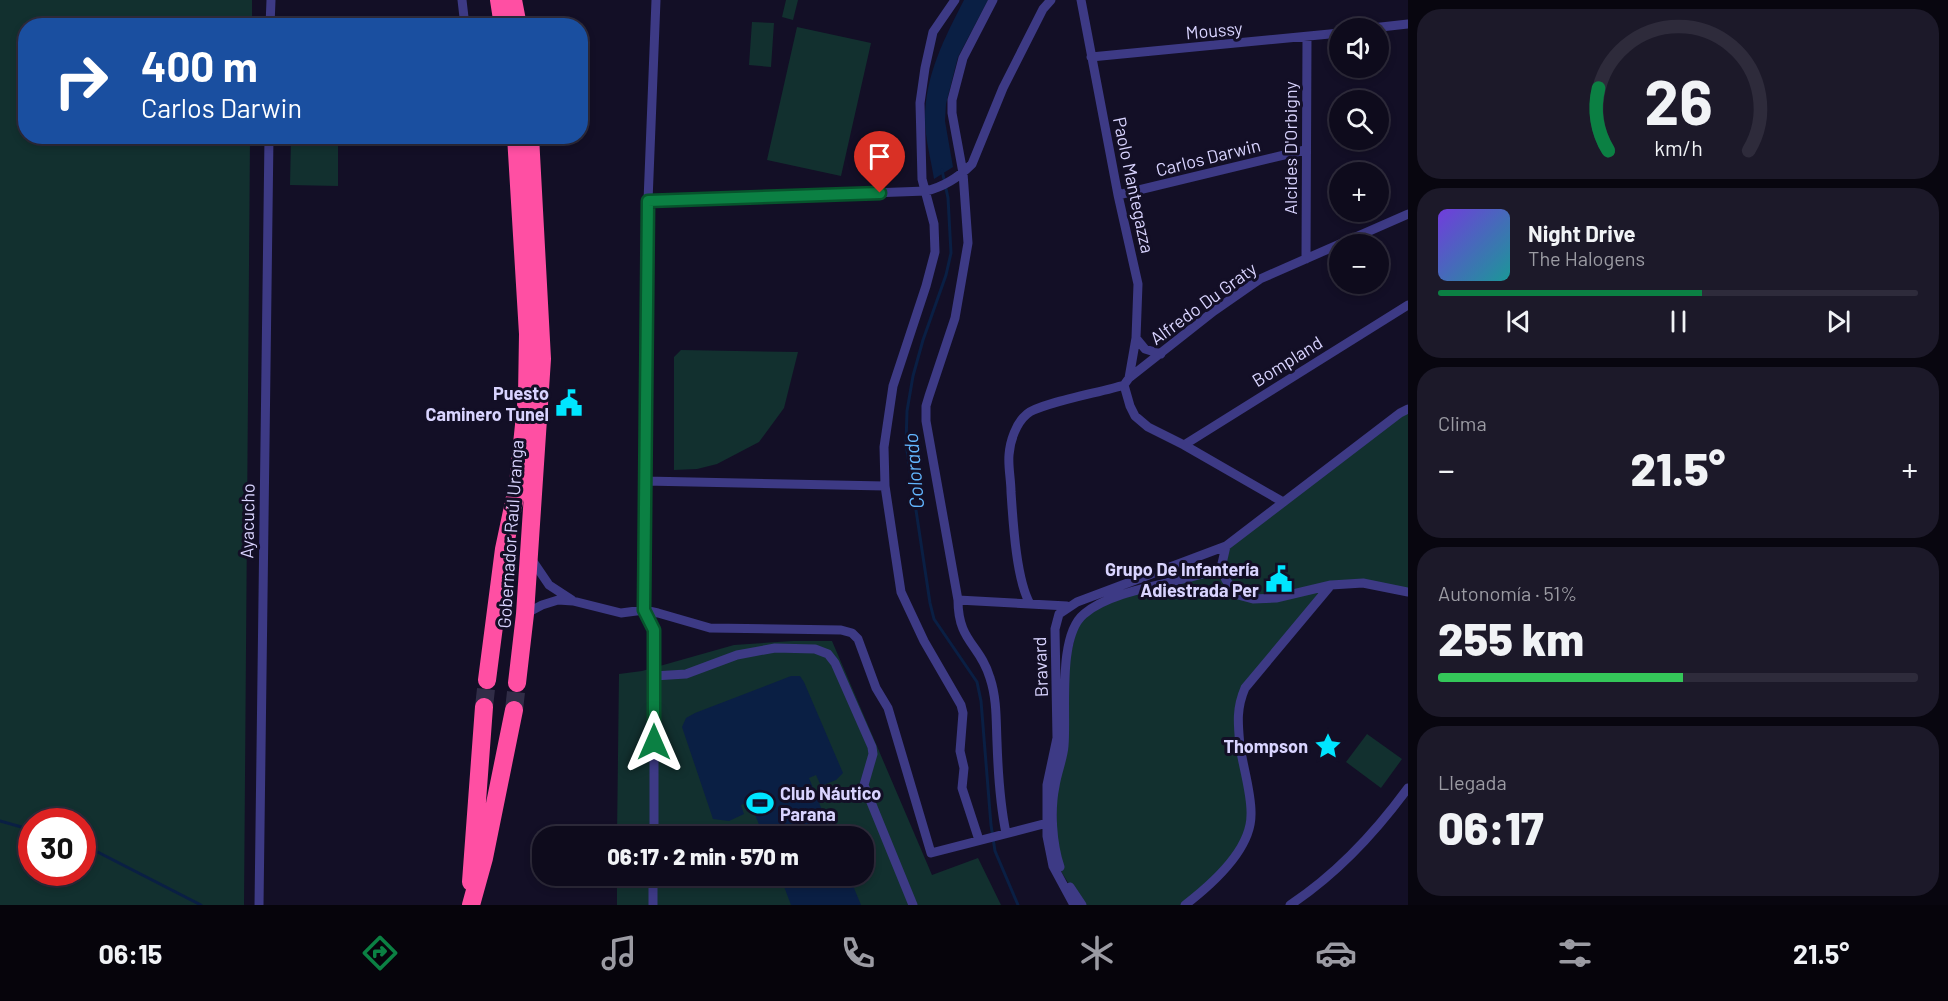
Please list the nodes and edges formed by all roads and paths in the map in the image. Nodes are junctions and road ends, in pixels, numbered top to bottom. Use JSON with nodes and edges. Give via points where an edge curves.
{"nodes":[{"id":1,"x":271,"y":0,"type":"edge"},
{"id":2,"x":462,"y":0,"type":"edge"},
{"id":3,"x":499,"y":0,"type":"edge"},
{"id":4,"x":513,"y":0,"type":"edge"},
{"id":5,"x":527,"y":0,"type":"edge"},
{"id":6,"x":656,"y":0,"type":"edge"},
{"id":7,"x":955,"y":0,"type":"edge"},
{"id":8,"x":993,"y":0,"type":"edge"},
{"id":9,"x":1051,"y":0,"type":"edge"},
{"id":10,"x":1081,"y":0,"type":"edge"},
{"id":11,"x":270,"y":18,"type":"edge"},
{"id":12,"x":464,"y":18,"type":"edge"},
{"id":13,"x":502,"y":18,"type":"edge"},
{"id":14,"x":516,"y":18,"type":"edge"},
{"id":15,"x":525,"y":18,"type":"edge"},
{"id":16,"x":1408,"y":24,"type":"edge"},
{"id":17,"x":1389,"y":26,"type":"edge"},
{"id":18,"x":1329,"y":35,"type":"edge"},
{"id":19,"x":1307,"y":38,"type":"junction"},
{"id":20,"x":1090,"y":57,"type":"junction"},
{"id":21,"x":269,"y":144,"type":"edge"},
{"id":22,"x":516,"y":144,"type":"edge"},
{"id":23,"x":530,"y":144,"type":"edge"},
{"id":24,"x":1305,"y":150,"type":"junction"},
{"id":25,"x":960,"y":175,"type":"junction"},
{"id":26,"x":930,"y":190,"type":"junction"},
{"id":27,"x":1118,"y":195,"type":"junction"},
{"id":28,"x":648,"y":201,"type":"junction"},
{"id":29,"x":1408,"y":214,"type":"edge"},
{"id":30,"x":1306,"y":259,"type":"junction"},
{"id":31,"x":1408,"y":304,"type":"edge"},
{"id":32,"x":1136,"y":338,"type":"junction"},
{"id":33,"x":1161,"y":354,"type":"junction"},
{"id":34,"x":1126,"y":382,"type":"junction"},
{"id":35,"x":1408,"y":409,"type":"edge"},
{"id":36,"x":1184,"y":445,"type":"junction"},
{"id":37,"x":645,"y":481,"type":"junction"},
{"id":38,"x":885,"y":486,"type":"junction"},
{"id":39,"x":1283,"y":502,"type":"junction"},
{"id":40,"x":1226,"y":546,"type":"junction"},
{"id":41,"x":528,"y":555,"type":"junction"},
{"id":42,"x":1221,"y":568,"type":"junction"},
{"id":43,"x":1331,"y":585,"type":"junction"},
{"id":44,"x":1408,"y":592,"type":"edge"},
{"id":45,"x":958,"y":600,"type":"junction"},
{"id":46,"x":573,"y":601,"type":"junction"},
{"id":47,"x":1030,"y":604,"type":"junction"},
{"id":48,"x":1070,"y":606,"type":"junction"},
{"id":49,"x":644,"y":610,"type":"junction"},
{"id":50,"x":525,"y":614,"type":"junction"},
{"id":51,"x":654,"y":676,"type":"junction"},
{"id":52,"x":487,"y":680,"type":"tunnel mouth"},
{"id":53,"x":517,"y":683,"type":"tunnel mouth"},
{"id":54,"x":484,"y":707,"type":"tunnel mouth"},
{"id":55,"x":514,"y":710,"type":"tunnel mouth"},
{"id":56,"x":1408,"y":788,"type":"edge"},
{"id":57,"x":1050,"y":822,"type":"junction"},
{"id":58,"x":654,"y":826,"type":"edge"},
{"id":59,"x":1006,"y":833,"type":"junction"},
{"id":60,"x":979,"y":840,"type":"junction"},
{"id":61,"x":653,"y":886,"type":"edge"},
{"id":62,"x":259,"y":905,"type":"edge"},
{"id":63,"x":471,"y":905,"type":"edge"},
{"id":64,"x":653,"y":905,"type":"edge"},
{"id":65,"x":913,"y":905,"type":"edge"},
{"id":66,"x":1074,"y":905,"type":"edge"},
{"id":67,"x":1082,"y":905,"type":"edge"},
{"id":68,"x":1185,"y":905,"type":"edge"},
{"id":69,"x":1290,"y":905,"type":"edge"}],
"edges":[{"from":1,"to":11,"type":"street"},
{"from":2,"to":12,"type":"street"},
{"from":3,"to":13,"type":"highway"},
{"from":4,"to":14,"type":"highway"},
{"from":5,"to":15,"type":"highway"},
{"from":6,"to":28,"type":"street"},
{"from":7,"to":26,"type":"street","via":[[933,32],[925,68],[919,118],[922,179]]},
{"from":8,"to":25,"type":"street","via":[[963,58],[952,100]]},
{"from":9,"to":25,"type":"street","via":[[1024,46],[972,164]]},
{"from":10,"to":20,"type":"street","name":"Paolo Mantegazza"},
{"from":16,"to":17,"type":"street"},
{"from":18,"to":19,"type":"street","name":"Moussy"},
{"from":19,"to":20,"type":"street","name":"Moussy"},
{"from":19,"to":24,"type":"street","name":"Alcides D'Orbigny"},
{"from":20,"to":27,"type":"street","name":"Paolo Mantegazza"},
{"from":21,"to":62,"type":"street","name":"Ayacucho"},
{"from":22,"to":52,"type":"highway","name":"Gobernador Raúl Uranga","via":[[528,396]]},
{"from":23,"to":41,"type":"highway","name":"Gobernador Raúl Uranga","via":[[542,359]]},
{"from":24,"to":27,"type":"street","name":"Carlos Darwin"},
{"from":24,"to":30,"type":"street","name":"Alcides D'Orbigny"},
{"from":25,"to":26,"type":"street"},
{"from":25,"to":45,"type":"street","via":[[968,243],[966,258],[956,318],[926,406]]},
{"from":26,"to":28,"type":"street"},
{"from":26,"to":38,"type":"street","via":[[935,252],[893,386],[885,439]]},
{"from":27,"to":32,"type":"street","name":"Paolo Mantegazza","via":[[1138,284]]},
{"from":28,"to":37,"type":"street"},
{"from":29,"to":30,"type":"street","name":"Alfredo Du Graty"},
{"from":30,"to":33,"type":"street","name":"Alfredo Du Graty","via":[[1243,290]]},
{"from":31,"to":36,"type":"street","name":"Bompland"},
{"from":32,"to":33,"type":"street","via":[[1145,349]]},
{"from":32,"to":34,"type":"street","name":"Paolo Mantegazza"},
{"from":33,"to":34,"type":"street","name":"Alfredo Du Graty"},
{"from":34,"to":36,"type":"street","name":"Paolo Mantegazza","via":[[1135,416],[1148,428]]},
{"from":34,"to":47,"type":"street","via":[[1039,407],[1023,418],[1012,440],[1009,456],[1014,536]]},
{"from":35,"to":39,"type":"street"},
{"from":36,"to":39,"type":"street","name":"Paolo Mantegazza"},
{"from":37,"to":38,"type":"street"},
{"from":37,"to":49,"type":"street"},
{"from":38,"to":60,"type":"street","via":[[901,592],[961,705],[962,788]]},
{"from":39,"to":40,"type":"street"},
{"from":40,"to":42,"type":"street"},
{"from":40,"to":48,"type":"street"},
{"from":41,"to":46,"type":"street","via":[[549,585]]},
{"from":41,"to":50,"type":"highway","name":"Gobernador Raúl Uranga"},
{"from":42,"to":43,"type":"street","via":[[1238,595],[1252,599],[1276,598]]},
{"from":42,"to":57,"type":"street","name":"Bravard","via":[[1102,603],[1085,613],[1074,626],[1067,663],[1065,745]]},
{"from":43,"to":44,"type":"street","via":[[1363,583]]},
{"from":43,"to":68,"type":"street","via":[[1245,688],[1238,703],[1250,830],[1243,847],[1220,874]]},
{"from":45,"to":47,"type":"street"},
{"from":45,"to":59,"type":"street","via":[[961,629],[983,661],[994,691]]},
{"from":46,"to":49,"type":"street","via":[[621,613]]},
{"from":46,"to":50,"type":"street","via":[[558,600]]},
{"from":47,"to":48,"type":"street"},
{"from":48,"to":57,"type":"street","name":"Bravard","via":[[1055,623],[1057,738],[1047,785]]},
{"from":49,"to":51,"type":"street","via":[[654,630]]},
{"from":49,"to":60,"type":"street","via":[[710,628],[852,633],[888,708],[931,854]]},
{"from":50,"to":53,"type":"highway","name":"Gobernador Raúl Uranga"},
{"from":51,"to":58,"type":"street"},
{"from":51,"to":65,"type":"street","via":[[686,674],[737,654],[776,648],[815,649],[828,654],[872,747],[864,785]]},
{"from":54,"to":63,"type":"highway","via":[[471,856]]},
{"from":55,"to":63,"type":"highway"},
{"from":56,"to":69,"type":"street","via":[[1351,856]]},
{"from":57,"to":59,"type":"street"},
{"from":57,"to":66,"type":"street","name":"Bravard","via":[[1053,866]]},
{"from":57,"to":67,"type":"street","name":"Bravard","via":[[1057,860]]},
{"from":59,"to":60,"type":"street"},
{"from":61,"to":64,"type":"street"}]}
